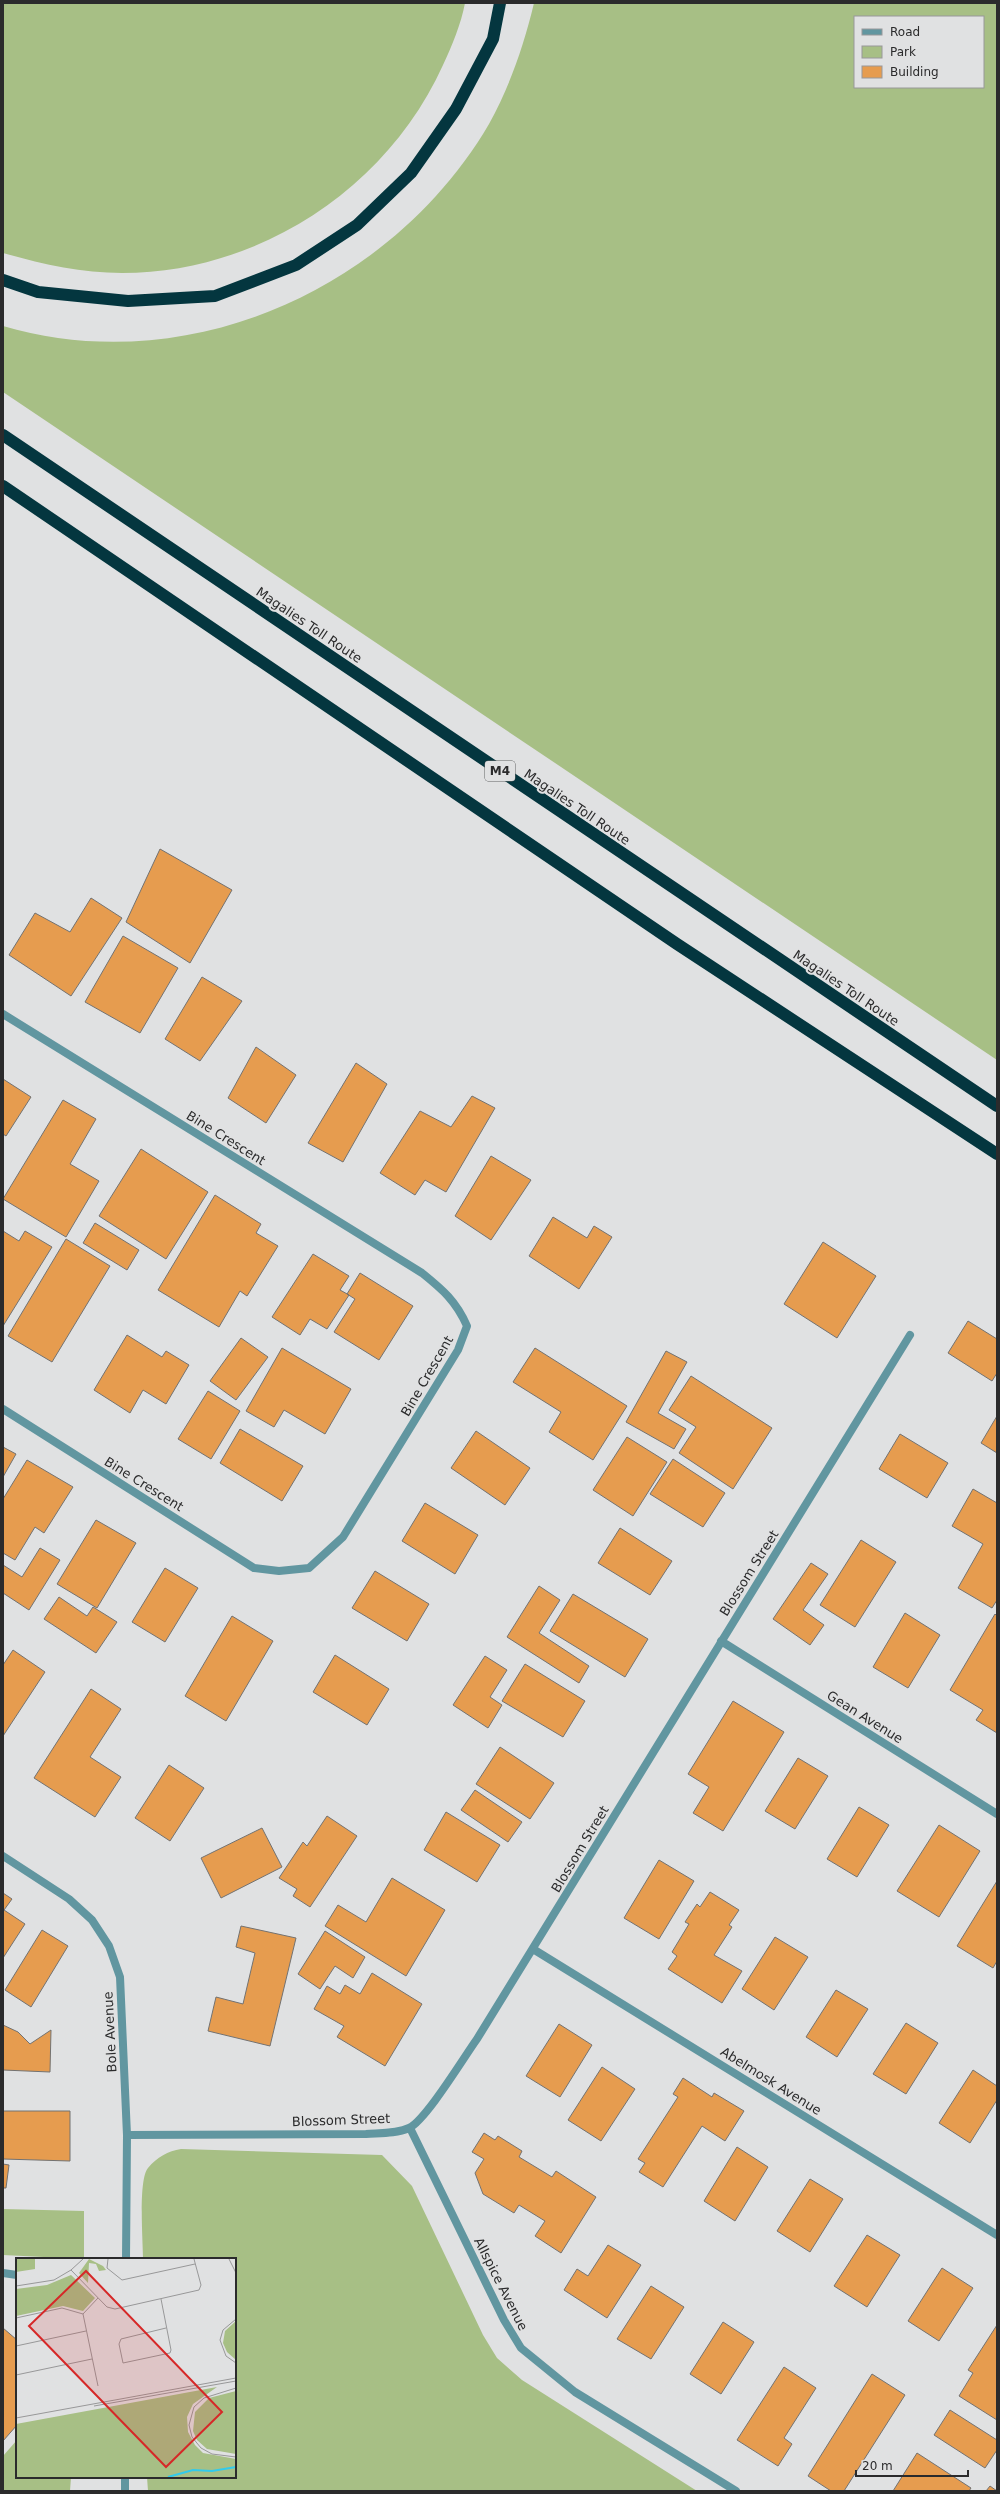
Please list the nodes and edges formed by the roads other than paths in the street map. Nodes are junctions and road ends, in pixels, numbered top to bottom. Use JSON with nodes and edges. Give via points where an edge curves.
{"nodes":[{"id":1,"x":500,"y":3,"type":"edge"},
{"id":2,"x":3,"y":280,"type":"edge"},
{"id":3,"x":3,"y":435,"type":"edge"},
{"id":4,"x":3,"y":486,"type":"edge"},
{"id":5,"x":3,"y":1014,"type":"edge"},
{"id":6,"x":997,"y":1106,"type":"edge"},
{"id":7,"x":997,"y":1154,"type":"edge"},
{"id":8,"x":910,"y":1335,"type":"dead end"},
{"id":9,"x":3,"y":1410,"type":"edge"},
{"id":10,"x":721,"y":1641,"type":"junction"},
{"id":11,"x":997,"y":1814,"type":"edge"},
{"id":12,"x":3,"y":1856,"type":"edge"},
{"id":13,"x":533,"y":1949,"type":"junction"},
{"id":14,"x":410,"y":2128,"type":"junction"},
{"id":15,"x":127,"y":2135,"type":"junction"},
{"id":16,"x":997,"y":2234,"type":"edge"},
{"id":17,"x":126,"y":2258,"type":"edge"},
{"id":18,"x":3,"y":2273,"type":"edge"},
{"id":19,"x":16,"y":2275,"type":"edge"},
{"id":20,"x":125,"y":2478,"type":"edge"},
{"id":21,"x":125,"y":2491,"type":"edge"},
{"id":22,"x":736,"y":2491,"type":"edge"}],
"edges":[{"from":1,"to":2,"type":"highway","via":[[493,39],[456,110],[411,173],[357,225],[296,265],[215,296],[136,300],[38,292]]},
{"from":3,"to":6,"type":"highway","name":"Magalies Toll Route","number":"M4"},
{"from":4,"to":7,"type":"highway","via":[[670,940]]},
{"from":5,"to":9,"type":"street","name":"Bine Crescent","via":[[422,1273],[444,1291],[459,1308],[467,1326],[458,1350],[343,1537],[309,1568],[279,1571],[254,1568]]},
{"from":8,"to":10,"type":"street","name":"Blossom Street"},
{"from":10,"to":11,"type":"street","name":"Gean Avenue"},
{"from":10,"to":13,"type":"street","name":"Blossom Street"},
{"from":12,"to":15,"type":"street","name":"Bole Avenue","via":[[69,1899],[92,1920],[109,1946],[120,1977]]},
{"from":13,"to":14,"type":"street","name":"Blossom Street","via":[[437,2098]]},
{"from":13,"to":16,"type":"street","name":"Abelmosk Avenue"},
{"from":14,"to":15,"type":"street","name":"Blossom Street","via":[[366,2134]]},
{"from":14,"to":22,"type":"street","name":"Allspice Avenue","via":[[504,2320],[521,2348],[575,2392]]},
{"from":15,"to":17,"type":"street","name":"Bole Avenue"},
{"from":18,"to":19,"type":"street"},
{"from":20,"to":21,"type":"street"}]}
